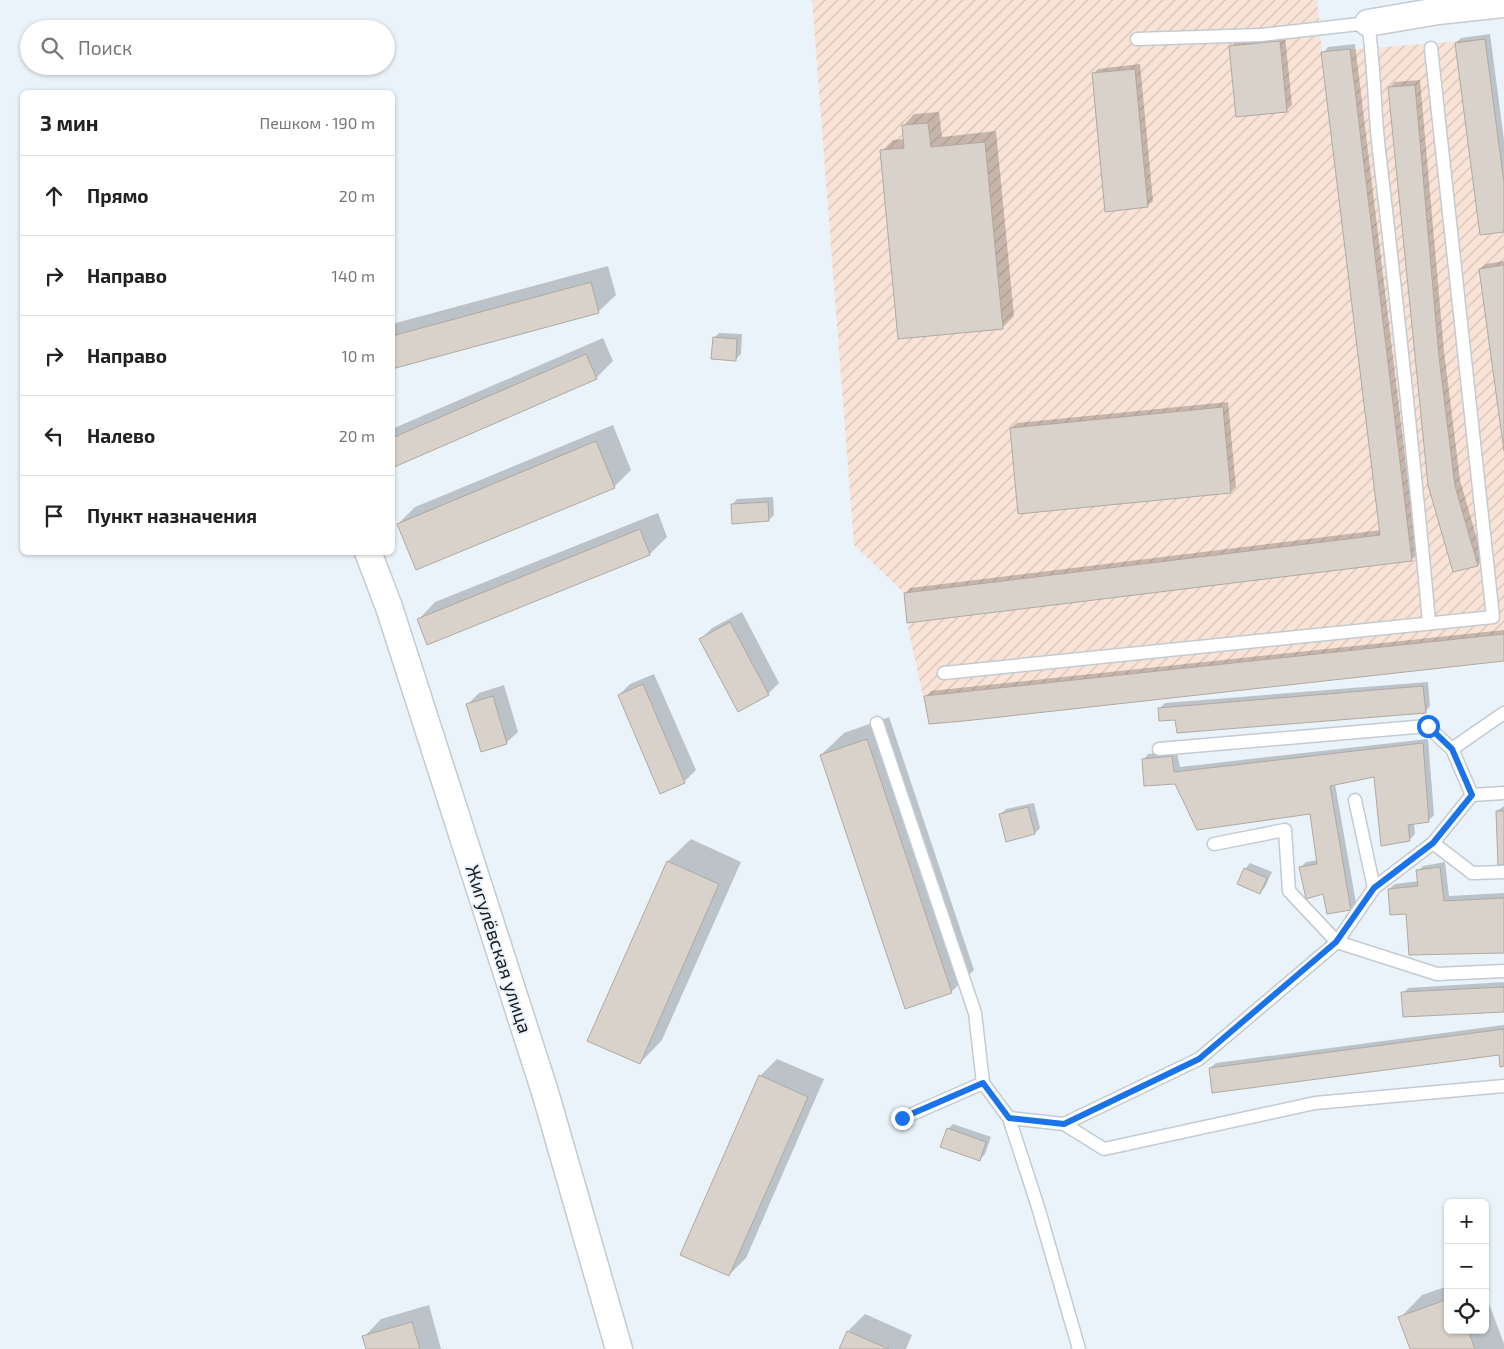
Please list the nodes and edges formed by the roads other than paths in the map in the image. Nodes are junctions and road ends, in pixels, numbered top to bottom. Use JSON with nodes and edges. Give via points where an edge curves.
{"nodes":[{"id":1,"x":1504,"y":4,"type":"edge"},
{"id":2,"x":1368,"y":23,"type":"junction"},
{"id":3,"x":1137,"y":39,"type":"dead end"},
{"id":4,"x":1431,"y":48,"type":"dead end"},
{"id":5,"x":369,"y":555,"type":"edge"},
{"id":6,"x":1429,"y":622,"type":"junction"},
{"id":7,"x":944,"y":673,"type":"dead end"},
{"id":8,"x":1504,"y":713,"type":"edge"},
{"id":9,"x":877,"y":723,"type":"dead end"},
{"id":10,"x":1159,"y":749,"type":"dead end"},
{"id":11,"x":1452,"y":749,"type":"junction"},
{"id":12,"x":1504,"y":793,"type":"edge"},
{"id":13,"x":1472,"y":795,"type":"junction"},
{"id":14,"x":1355,"y":800,"type":"dead end"},
{"id":15,"x":1433,"y":843,"type":"junction"},
{"id":16,"x":1214,"y":844,"type":"dead end"},
{"id":17,"x":1504,"y":872,"type":"edge"},
{"id":18,"x":1374,"y":888,"type":"junction"},
{"id":19,"x":1336,"y":942,"type":"junction"},
{"id":20,"x":1504,"y":971,"type":"edge"},
{"id":21,"x":983,"y":1083,"type":"junction"},
{"id":22,"x":1504,"y":1086,"type":"edge"},
{"id":23,"x":902,"y":1118,"type":"dead end"},
{"id":24,"x":1009,"y":1118,"type":"junction"},
{"id":25,"x":1064,"y":1124,"type":"junction"},
{"id":26,"x":619,"y":1349,"type":"edge"},
{"id":27,"x":1079,"y":1349,"type":"edge"}],
"edges":[{"from":1,"to":2,"type":"street"},
{"from":2,"to":3,"type":"lane","via":[[1261,35]]},
{"from":2,"to":6,"type":"lane","via":[[1374,109]]},
{"from":4,"to":6,"type":"lane","via":[[1493,617]]},
{"from":5,"to":26,"type":"street","name":"Жигулёвская улица","via":[[389,607],[546,1092]]},
{"from":6,"to":7,"type":"lane"},
{"from":8,"to":11,"type":"lane"},
{"from":9,"to":21,"type":"lane","via":[[975,1014]]},
{"from":10,"to":11,"type":"lane","via":[[1428,726]]},
{"from":11,"to":13,"type":"lane"},
{"from":12,"to":13,"type":"lane"},
{"from":13,"to":15,"type":"lane"},
{"from":14,"to":18,"type":"lane"},
{"from":15,"to":17,"type":"lane","via":[[1472,873]]},
{"from":15,"to":18,"type":"lane"},
{"from":16,"to":19,"type":"lane","via":[[1286,830],[1289,891]]},
{"from":18,"to":19,"type":"lane"},
{"from":19,"to":20,"type":"lane","via":[[1437,974]]},
{"from":19,"to":25,"type":"lane","via":[[1199,1059]]},
{"from":21,"to":23,"type":"lane"},
{"from":21,"to":24,"type":"lane"},
{"from":22,"to":25,"type":"lane","via":[[1315,1103],[1104,1149]]},
{"from":24,"to":25,"type":"lane"},
{"from":24,"to":27,"type":"lane"}]}
